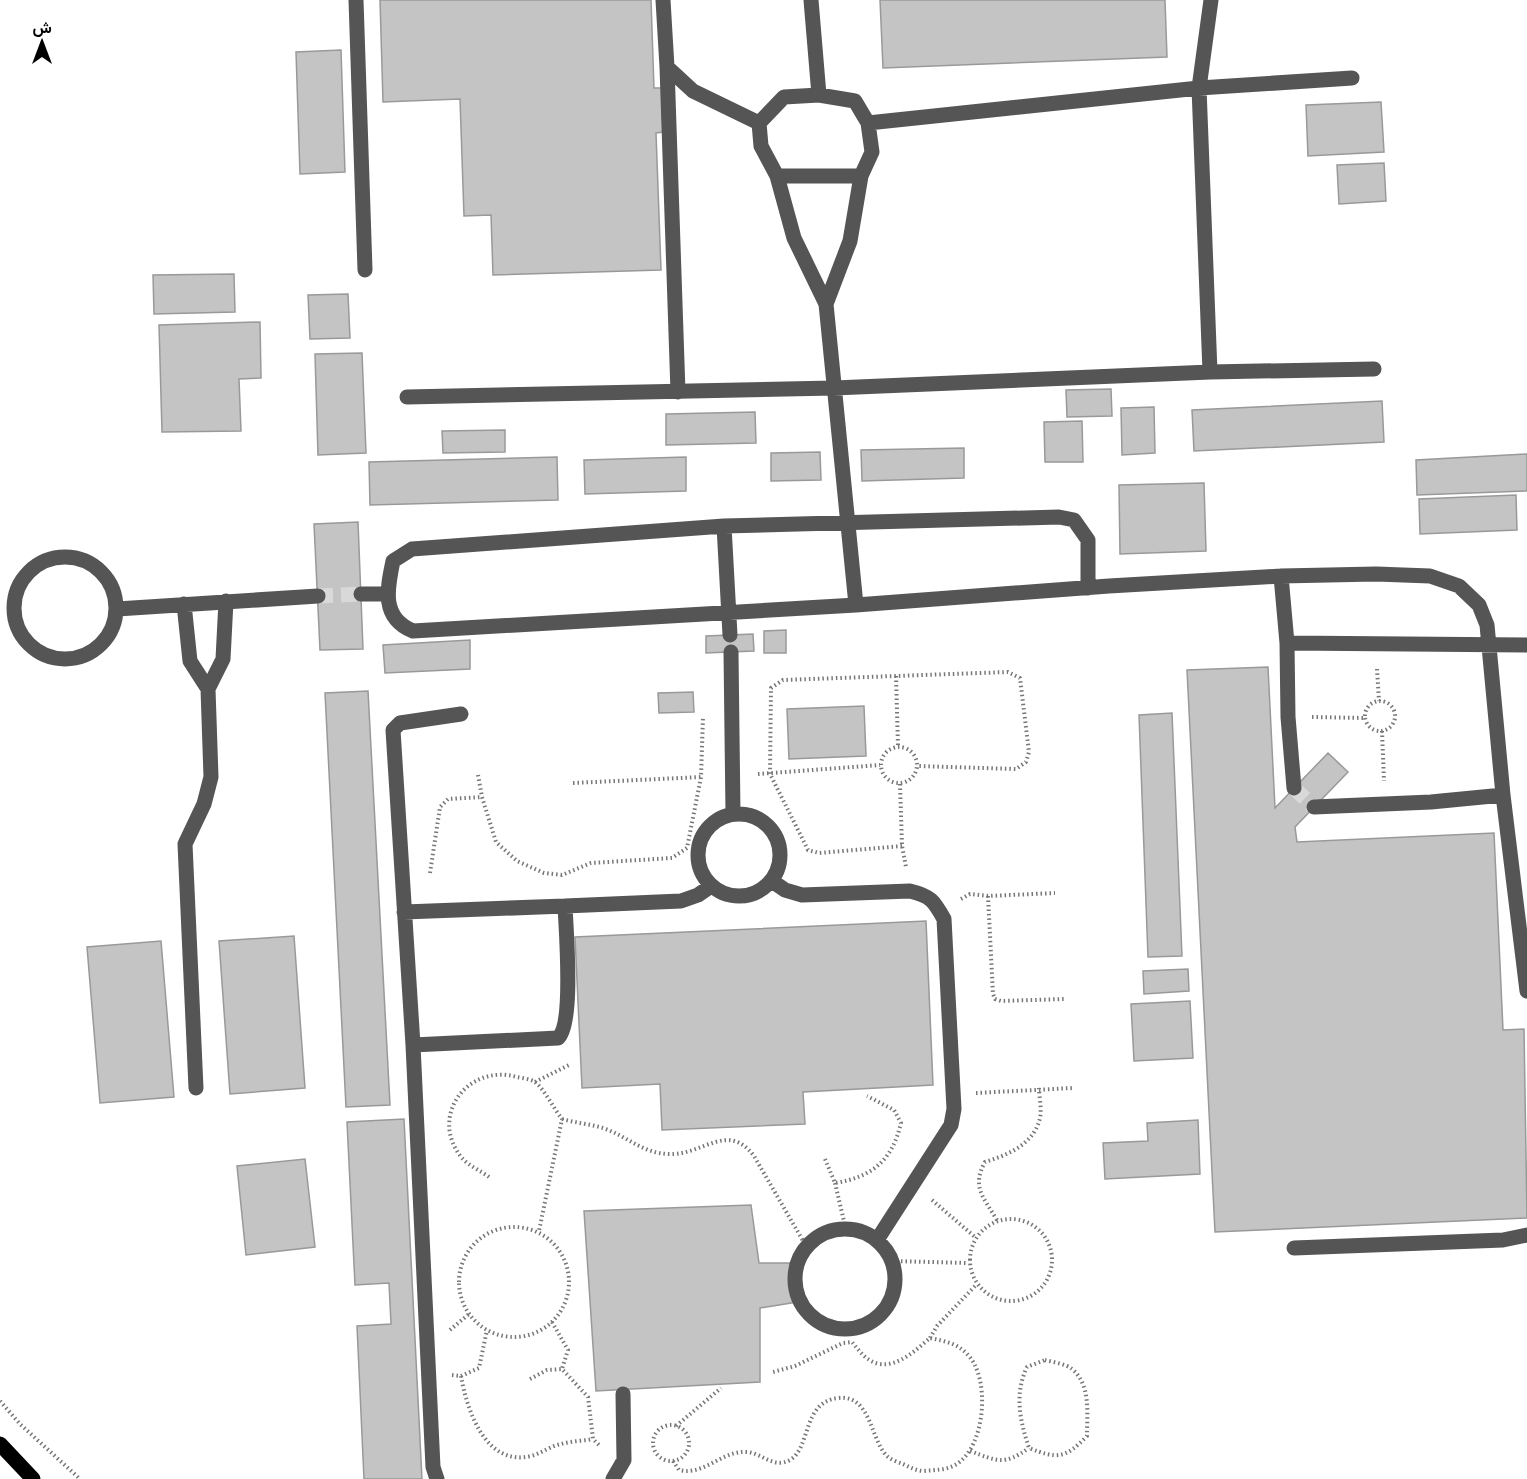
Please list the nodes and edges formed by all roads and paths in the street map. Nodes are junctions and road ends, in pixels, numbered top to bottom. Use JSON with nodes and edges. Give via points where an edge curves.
{"nodes":[{"id":1,"x":356,"y":0,"type":"edge"},
{"id":2,"x":663,"y":0,"type":"edge"},
{"id":3,"x":811,"y":0,"type":"edge"},
{"id":4,"x":1210,"y":0,"type":"edge"},
{"id":5,"x":667,"y":67,"type":"junction"},
{"id":6,"x":1352,"y":78,"type":"dead end"},
{"id":7,"x":1199,"y":88,"type":"junction"},
{"id":8,"x":819,"y":95,"type":"junction"},
{"id":9,"x":759,"y":123,"type":"junction"},
{"id":10,"x":868,"y":123,"type":"junction"},
{"id":11,"x":777,"y":176,"type":"junction"},
{"id":12,"x":861,"y":176,"type":"junction"},
{"id":13,"x":365,"y":270,"type":"dead end"},
{"id":14,"x":826,"y":304,"type":"junction"},
{"id":15,"x":1374,"y":369,"type":"dead end"},
{"id":16,"x":1210,"y":372,"type":"junction"},
{"id":17,"x":834,"y":388,"type":"junction"},
{"id":18,"x":678,"y":392,"type":"junction"},
{"id":19,"x":407,"y":397,"type":"dead end"},
{"id":20,"x":849,"y":523,"type":"junction"},
{"id":21,"x":724,"y":526,"type":"junction"},
{"id":22,"x":1281,"y":576,"type":"junction"},
{"id":23,"x":1088,"y":588,"type":"junction"},
{"id":24,"x":361,"y":594,"type":"tunnel mouth"},
{"id":25,"x":388,"y":594,"type":"junction"},
{"id":26,"x":318,"y":596,"type":"tunnel mouth"},
{"id":27,"x":226,"y":601,"type":"junction"},
{"id":28,"x":184,"y":604,"type":"junction"},
{"id":29,"x":856,"y":605,"type":"junction"},
{"id":30,"x":117,"y":609,"type":"junction"},
{"id":31,"x":7,"y":611,"type":"edge"},
{"id":32,"x":729,"y":611,"type":"junction"},
{"id":33,"x":730,"y":635,"type":"dead end"},
{"id":34,"x":1287,"y":643,"type":"junction"},
{"id":35,"x":1376,"y":643,"type":"junction"},
{"id":36,"x":1489,"y":644,"type":"junction"},
{"id":37,"x":1527,"y":645,"type":"edge"},
{"id":38,"x":731,"y":652,"type":"dead end"},
{"id":39,"x":896,"y":676,"type":"junction"},
{"id":40,"x":208,"y":689,"type":"junction"},
{"id":41,"x":1379,"y":701,"type":"junction"},
{"id":42,"x":461,"y":714,"type":"dead end"},
{"id":43,"x":703,"y":717,"type":"dead end"},
{"id":44,"x":1288,"y":717,"type":"junction"},
{"id":45,"x":1364,"y":718,"type":"junction"},
{"id":46,"x":1382,"y":731,"type":"junction"},
{"id":47,"x":898,"y":746,"type":"junction"},
{"id":48,"x":880,"y":765,"type":"junction"},
{"id":49,"x":918,"y":766,"type":"junction"},
{"id":50,"x":770,"y":774,"type":"junction"},
{"id":51,"x":478,"y":775,"type":"dead end"},
{"id":52,"x":733,"y":776,"type":"junction"},
{"id":53,"x":700,"y":777,"type":"junction"},
{"id":54,"x":573,"y":783,"type":"dead end"},
{"id":55,"x":900,"y":784,"type":"junction"},
{"id":56,"x":1294,"y":788,"type":"tunnel mouth"},
{"id":57,"x":1503,"y":795,"type":"junction"},
{"id":58,"x":482,"y":797,"type":"junction"},
{"id":59,"x":1385,"y":804,"type":"junction"},
{"id":60,"x":1314,"y":807,"type":"dead end"},
{"id":61,"x":733,"y":814,"type":"junction"},
{"id":62,"x":902,"y":846,"type":"junction"},
{"id":63,"x":430,"y":873,"type":"dead end"},
{"id":64,"x":772,"y":881,"type":"junction"},
{"id":65,"x":711,"y":886,"type":"junction"},
{"id":66,"x":910,"y":891,"type":"junction"},
{"id":67,"x":1054,"y":894,"type":"dead end"},
{"id":68,"x":988,"y":896,"type":"junction"},
{"id":69,"x":960,"y":900,"type":"dead end"},
{"id":70,"x":566,"y":906,"type":"junction"},
{"id":71,"x":404,"y":912,"type":"junction"},
{"id":72,"x":1527,"y":991,"type":"edge"},
{"id":73,"x":1065,"y":999,"type":"dead end"},
{"id":74,"x":413,"y":1045,"type":"junction"},
{"id":75,"x":571,"y":1064,"type":"dead end"},
{"id":76,"x":535,"y":1082,"type":"junction"},
{"id":77,"x":196,"y":1088,"type":"dead end"},
{"id":78,"x":1039,"y":1088,"type":"junction"},
{"id":79,"x":1073,"y":1088,"type":"dead end"},
{"id":80,"x":972,"y":1090,"type":"dead end"},
{"id":81,"x":867,"y":1096,"type":"dead end"},
{"id":82,"x":562,"y":1119,"type":"junction"},
{"id":83,"x":825,"y":1159,"type":"dead end"},
{"id":84,"x":489,"y":1177,"type":"dead end"},
{"id":85,"x":835,"y":1183,"type":"junction"},
{"id":86,"x":914,"y":1184,"type":"junction"},
{"id":87,"x":997,"y":1220,"type":"junction"},
{"id":88,"x":846,"y":1230,"type":"junction"},
{"id":89,"x":539,"y":1231,"type":"junction"},
{"id":90,"x":1527,"y":1235,"type":"edge"},
{"id":91,"x":975,"y":1237,"type":"junction"},
{"id":92,"x":877,"y":1240,"type":"junction"},
{"id":93,"x":806,"y":1246,"type":"junction"},
{"id":94,"x":1294,"y":1248,"type":"dead end"},
{"id":95,"x":892,"y":1261,"type":"junction"},
{"id":96,"x":968,"y":1263,"type":"junction"},
{"id":97,"x":976,"y":1285,"type":"junction"},
{"id":98,"x":469,"y":1314,"type":"junction"},
{"id":99,"x":552,"y":1322,"type":"junction"},
{"id":100,"x":487,"y":1330,"type":"junction"},
{"id":101,"x":445,"y":1337,"type":"dead end"},
{"id":102,"x":930,"y":1338,"type":"junction"},
{"id":103,"x":562,"y":1369,"type":"junction"},
{"id":104,"x":773,"y":1372,"type":"dead end"},
{"id":105,"x":447,"y":1374,"type":"dead end"},
{"id":106,"x":461,"y":1376,"type":"junction"},
{"id":107,"x":530,"y":1379,"type":"dead end"},
{"id":108,"x":721,"y":1388,"type":"dead end"},
{"id":109,"x":623,"y":1394,"type":"dead end"},
{"id":110,"x":0,"y":1401,"type":"edge"},
{"id":111,"x":676,"y":1426,"type":"junction"},
{"id":112,"x":593,"y":1439,"type":"junction"},
{"id":113,"x":0,"y":1444,"type":"edge"},
{"id":114,"x":1029,"y":1448,"type":"junction"},
{"id":115,"x":970,"y":1452,"type":"junction"},
{"id":116,"x":624,"y":1460,"type":"junction"},
{"id":117,"x":673,"y":1461,"type":"junction"},
{"id":118,"x":33,"y":1479,"type":"edge"},
{"id":119,"x":80,"y":1479,"type":"edge"},
{"id":120,"x":436,"y":1479,"type":"edge"},
{"id":121,"x":613,"y":1479,"type":"edge"}],
"edges":[{"from":1,"to":13,"type":"street"},
{"from":2,"to":5,"type":"street"},
{"from":3,"to":8,"type":"street"},
{"from":4,"to":7,"type":"street"},
{"from":5,"to":9,"type":"street","via":[[693,91]]},
{"from":5,"to":18,"type":"street"},
{"from":6,"to":7,"type":"street"},
{"from":7,"to":10,"type":"street"},
{"from":7,"to":16,"type":"street"},
{"from":8,"to":9,"type":"street","via":[[784,97]]},
{"from":8,"to":10,"type":"street","via":[[855,101]]},
{"from":9,"to":11,"type":"street","via":[[761,146]]},
{"from":10,"to":12,"type":"street","via":[[873,152]]},
{"from":11,"to":12,"type":"street"},
{"from":11,"to":14,"type":"street","via":[[794,238]]},
{"from":12,"to":14,"type":"street","via":[[850,241]]},
{"from":14,"to":17,"type":"street"},
{"from":15,"to":16,"type":"street"},
{"from":16,"to":17,"type":"street"},
{"from":17,"to":18,"type":"street"},
{"from":17,"to":20,"type":"street"},
{"from":18,"to":19,"type":"street"},
{"from":20,"to":21,"type":"street"},
{"from":20,"to":23,"type":"street","via":[[1059,517],[1074,520],[1088,540]]},
{"from":20,"to":29,"type":"street"},
{"from":21,"to":25,"type":"street","via":[[412,549],[393,561]]},
{"from":21,"to":32,"type":"street"},
{"from":22,"to":23,"type":"street"},
{"from":22,"to":34,"type":"street"},
{"from":22,"to":36,"type":"street","via":[[1430,576],[1459,586],[1479,605]]},
{"from":23,"to":29,"type":"street"},
{"from":24,"to":25,"type":"street"},
{"from":25,"to":32,"type":"street","via":[[390,613],[400,626],[413,632]]},
{"from":26,"to":27,"type":"street"},
{"from":27,"to":28,"type":"street"},
{"from":27,"to":40,"type":"street","via":[[223,659]]},
{"from":28,"to":30,"type":"street"},
{"from":28,"to":40,"type":"street","via":[[190,661]]},
{"from":29,"to":32,"type":"street"},
{"from":30,"to":31,"type":"street","via":[[113,628],[102,644],[86,655],[66,660],[47,657],[30,646]]},
{"from":30,"to":31,"type":"street","via":[[112,586],[97,567],[75,558],[52,559],[31,569]]},
{"from":32,"to":33,"type":"street"},
{"from":34,"to":35,"type":"street"},
{"from":34,"to":44,"type":"street"},
{"from":35,"to":36,"type":"street"},
{"from":35,"to":41,"type":"path"},
{"from":36,"to":37,"type":"street"},
{"from":36,"to":57,"type":"street"},
{"from":38,"to":52,"type":"street"},
{"from":39,"to":47,"type":"path"},
{"from":39,"to":49,"type":"path","via":[[1008,672],[1020,678],[1029,752],[1026,762],[1016,770]]},
{"from":39,"to":50,"type":"path","via":[[777,683],[771,688]]},
{"from":40,"to":77,"type":"street","via":[[210,784],[189,830],[184,859]]},
{"from":41,"to":45,"type":"path","via":[[1368,706]]},
{"from":41,"to":46,"type":"path","via":[[1394,710],[1390,727]]},
{"from":42,"to":71,"type":"street","via":[[400,723],[393,730]]},
{"from":43,"to":53,"type":"path"},
{"from":44,"to":45,"type":"path"},
{"from":44,"to":56,"type":"street"},
{"from":45,"to":46,"type":"path","via":[[1367,725]]},
{"from":46,"to":59,"type":"path"},
{"from":47,"to":48,"type":"path","via":[[885,752]]},
{"from":47,"to":49,"type":"path","via":[[912,752]]},
{"from":48,"to":50,"type":"path"},
{"from":48,"to":55,"type":"path","via":[[886,779]]},
{"from":49,"to":55,"type":"path","via":[[912,778]]},
{"from":50,"to":52,"type":"path"},
{"from":50,"to":62,"type":"path","via":[[808,850],[819,854]]},
{"from":51,"to":58,"type":"path"},
{"from":52,"to":53,"type":"path"},
{"from":52,"to":61,"type":"street"},
{"from":53,"to":54,"type":"path"},
{"from":53,"to":58,"type":"path","via":[[687,848],[680,855],[591,863],[562,874],[544,873],[517,861],[496,842]]},
{"from":55,"to":62,"type":"path"},
{"from":57,"to":59,"type":"street"},
{"from":57,"to":72,"type":"street"},
{"from":58,"to":63,"type":"path","via":[[448,800],[440,807]]},
{"from":59,"to":60,"type":"street"},
{"from":61,"to":64,"type":"street","via":[[761,819],[775,834],[782,855]]},
{"from":61,"to":65,"type":"street","via":[[710,826],[698,850],[703,875]]},
{"from":62,"to":66,"type":"path"},
{"from":64,"to":65,"type":"street","via":[[749,896],[734,897]]},
{"from":64,"to":66,"type":"street","via":[[802,895]]},
{"from":65,"to":70,"type":"street","via":[[681,901]]},
{"from":66,"to":86,"type":"street","via":[[926,895],[944,919],[954,1109],[951,1125]]},
{"from":67,"to":68,"type":"path"},
{"from":68,"to":69,"type":"path","via":[[970,894]]},
{"from":68,"to":73,"type":"path","via":[[995,999]]},
{"from":70,"to":71,"type":"street"},
{"from":70,"to":74,"type":"street","via":[[566,1028],[558,1038]]},
{"from":71,"to":74,"type":"street"},
{"from":74,"to":120,"type":"street"},
{"from":75,"to":76,"type":"path"},
{"from":76,"to":82,"type":"path"},
{"from":76,"to":84,"type":"path","via":[[508,1074],[484,1075],[464,1089],[451,1107],[451,1136],[463,1159]]},
{"from":78,"to":79,"type":"path"},
{"from":78,"to":80,"type":"path","via":[[977,1093]]},
{"from":78,"to":87,"type":"path","via":[[1040,1117],[1031,1136],[1014,1151],[985,1162],[978,1174],[981,1194]]},
{"from":81,"to":85,"type":"path","via":[[894,1110],[901,1123],[897,1140],[871,1173]]},
{"from":82,"to":89,"type":"path"},
{"from":82,"to":93,"type":"path","via":[[600,1127],[651,1152],[681,1153],[715,1141],[737,1140],[754,1155]]},
{"from":83,"to":85,"type":"path"},
{"from":85,"to":88,"type":"path"},
{"from":86,"to":91,"type":"path"},
{"from":86,"to":92,"type":"street"},
{"from":87,"to":91,"type":"path"},
{"from":87,"to":97,"type":"path","via":[[1017,1218],[1036,1227],[1049,1242],[1053,1262],[1046,1282],[1032,1296],[1012,1302],[992,1298]]},
{"from":88,"to":92,"type":"street","via":[[862,1232]]},
{"from":88,"to":93,"type":"street","via":[[830,1232]]},
{"from":89,"to":98,"type":"path","via":[[519,1227],[494,1230],[473,1244],[461,1266],[459,1291]]},
{"from":89,"to":99,"type":"path","via":[[558,1248],[567,1266],[569,1286],[564,1306]]},
{"from":90,"to":94,"type":"street","via":[[1503,1240]]},
{"from":91,"to":96,"type":"path"},
{"from":92,"to":95,"type":"street"},
{"from":93,"to":95,"type":"street","via":[[798,1265],[799,1297],[818,1321],[833,1327],[849,1329],[879,1317],[895,1290]]},
{"from":95,"to":96,"type":"path"},
{"from":96,"to":97,"type":"path"},
{"from":97,"to":102,"type":"path"},
{"from":98,"to":100,"type":"path"},
{"from":98,"to":101,"type":"path"},
{"from":99,"to":100,"type":"path","via":[[532,1334],[509,1337]]},
{"from":99,"to":103,"type":"path","via":[[568,1350]]},
{"from":100,"to":106,"type":"path","via":[[479,1368]]},
{"from":102,"to":104,"type":"path","via":[[903,1360],[877,1363],[852,1342]]},
{"from":102,"to":115,"type":"path","via":[[960,1348],[978,1371],[981,1410]]},
{"from":103,"to":107,"type":"path","via":[[547,1370]]},
{"from":103,"to":112,"type":"path","via":[[588,1397]]},
{"from":105,"to":106,"type":"path"},
{"from":106,"to":112,"type":"path","via":[[465,1400],[477,1425],[494,1449],[505,1456],[529,1456],[560,1444]]},
{"from":108,"to":111,"type":"path"},
{"from":109,"to":116,"type":"street"},
{"from":110,"to":119,"type":"path"},
{"from":111,"to":117,"type":"path","via":[[687,1434],[688,1448],[680,1459]]},
{"from":111,"to":117,"type":"path","via":[[657,1430],[652,1443],[661,1459]]},
{"from":112,"to":116,"type":"path","via":[[611,1458]]},
{"from":113,"to":118,"type":"main road"},
{"from":114,"to":114,"type":"path","via":[[1020,1421],[1019,1384],[1027,1368],[1045,1360],[1071,1368],[1084,1385],[1087,1436],[1072,1452],[1052,1457]]},
{"from":114,"to":115,"type":"path","via":[[1013,1459],[1000,1461]]},
{"from":115,"to":117,"type":"path","via":[[942,1470],[918,1471],[888,1458],[858,1404],[840,1398],[827,1401],[809,1420],[797,1453],[790,1460],[775,1463],[745,1452],[688,1472],[679,1470]]},
{"from":116,"to":121,"type":"street"}]}
